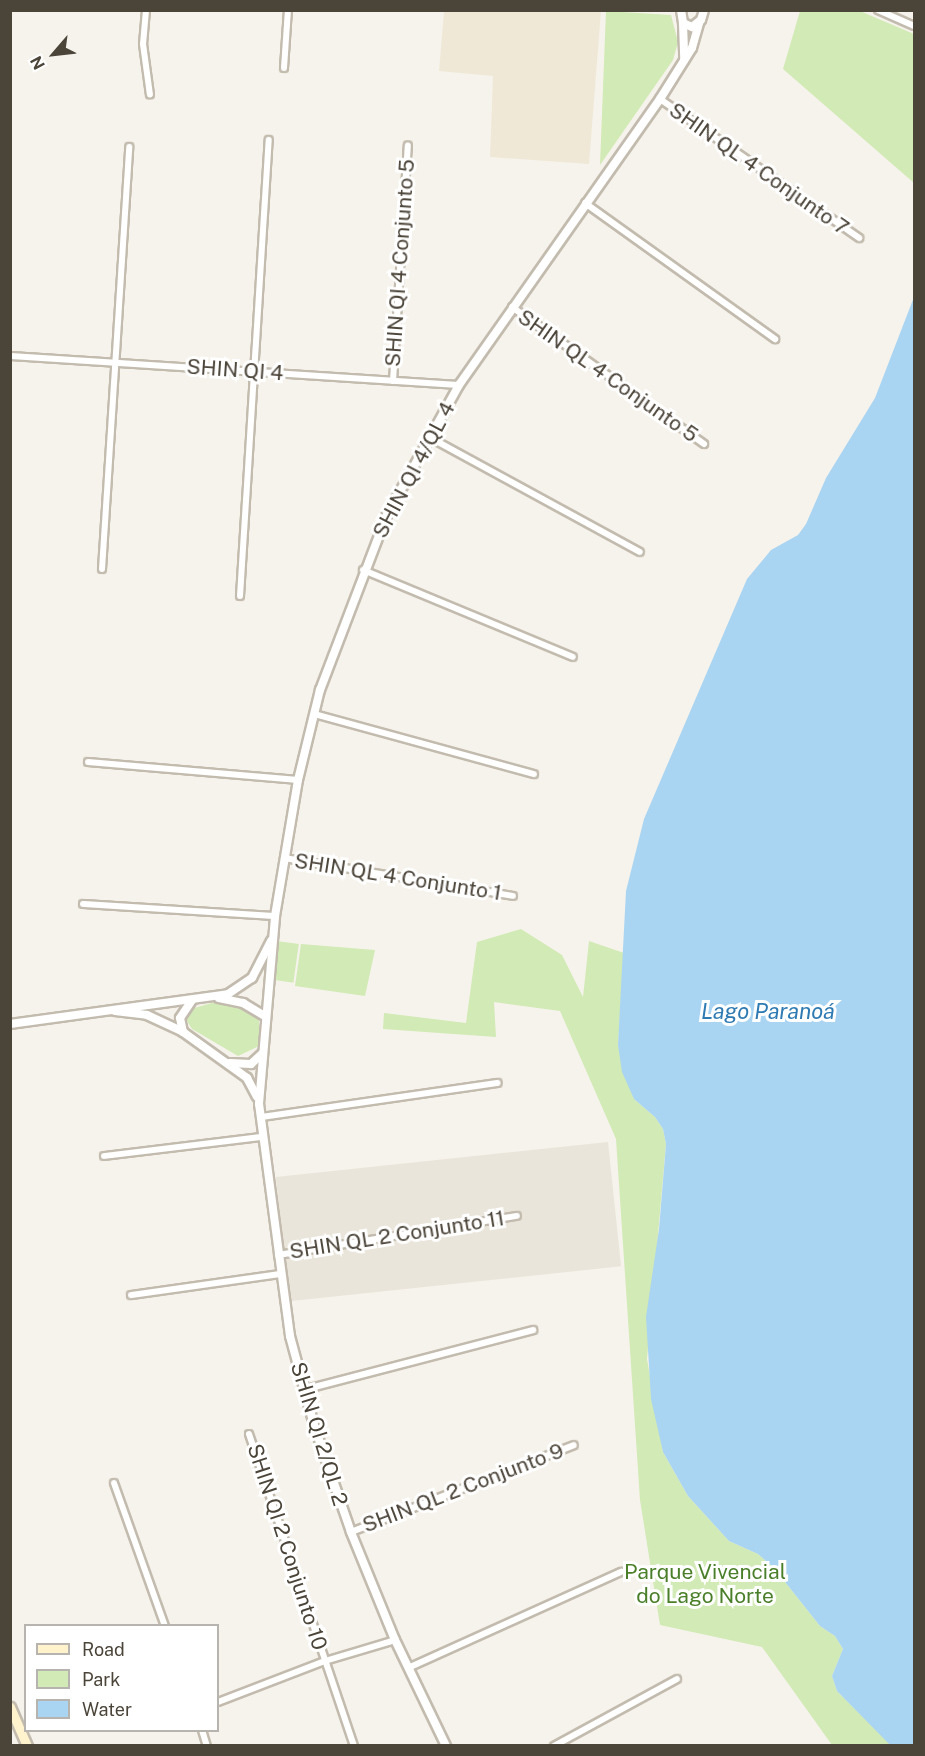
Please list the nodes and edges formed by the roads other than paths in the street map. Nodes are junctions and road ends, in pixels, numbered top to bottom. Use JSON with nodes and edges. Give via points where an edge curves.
{"nodes":[{"id":1,"x":146,"y":10,"type":"edge"},
{"id":2,"x":288,"y":10,"type":"edge"},
{"id":3,"x":671,"y":10,"type":"edge"},
{"id":4,"x":704,"y":10,"type":"edge"},
{"id":5,"x":878,"y":10,"type":"edge"},
{"id":6,"x":682,"y":17,"type":"edge"},
{"id":7,"x":699,"y":23,"type":"junction"},
{"id":8,"x":915,"y":26,"type":"edge"},
{"id":9,"x":684,"y":61,"type":"junction"},
{"id":10,"x":284,"y":68,"type":"dead end"},
{"id":11,"x":150,"y":94,"type":"dead end"},
{"id":12,"x":660,"y":99,"type":"junction"},
{"id":13,"x":269,"y":140,"type":"dead end"},
{"id":14,"x":408,"y":145,"type":"dead end"},
{"id":15,"x":129,"y":147,"type":"dead end"},
{"id":16,"x":585,"y":203,"type":"junction"},
{"id":17,"x":859,"y":238,"type":"dead end"},
{"id":18,"x":512,"y":307,"type":"junction"},
{"id":19,"x":775,"y":339,"type":"dead end"},
{"id":20,"x":10,"y":356,"type":"edge"},
{"id":21,"x":114,"y":361,"type":"junction"},
{"id":22,"x":254,"y":371,"type":"junction"},
{"id":23,"x":393,"y":381,"type":"junction"},
{"id":24,"x":459,"y":385,"type":"junction"},
{"id":25,"x":428,"y":436,"type":"junction"},
{"id":26,"x":705,"y":444,"type":"dead end"},
{"id":27,"x":640,"y":552,"type":"dead end"},
{"id":28,"x":102,"y":569,"type":"dead end"},
{"id":29,"x":363,"y":570,"type":"junction"},
{"id":30,"x":240,"y":596,"type":"dead end"},
{"id":31,"x":573,"y":657,"type":"dead end"},
{"id":32,"x":314,"y":714,"type":"junction"},
{"id":33,"x":88,"y":762,"type":"dead end"},
{"id":34,"x":534,"y":774,"type":"dead end"},
{"id":35,"x":298,"y":780,"type":"junction"},
{"id":36,"x":284,"y":858,"type":"junction"},
{"id":37,"x":513,"y":896,"type":"dead end"},
{"id":38,"x":83,"y":904,"type":"dead end"},
{"id":39,"x":275,"y":916,"type":"junction"},
{"id":40,"x":272,"y":937,"type":"junction"},
{"id":41,"x":212,"y":997,"type":"junction"},
{"id":42,"x":192,"y":1000,"type":"junction"},
{"id":43,"x":111,"y":1011,"type":"junction"},
{"id":44,"x":265,"y":1016,"type":"junction"},
{"id":45,"x":10,"y":1024,"type":"edge"},
{"id":46,"x":183,"y":1032,"type":"junction"},
{"id":47,"x":262,"y":1053,"type":"junction"},
{"id":48,"x":227,"y":1062,"type":"junction"},
{"id":49,"x":498,"y":1083,"type":"dead end"},
{"id":50,"x":259,"y":1104,"type":"junction"},
{"id":51,"x":261,"y":1117,"type":"junction"},
{"id":52,"x":262,"y":1137,"type":"junction"},
{"id":53,"x":104,"y":1156,"type":"dead end"},
{"id":54,"x":517,"y":1216,"type":"dead end"},
{"id":55,"x":278,"y":1255,"type":"junction"},
{"id":56,"x":281,"y":1274,"type":"junction"},
{"id":57,"x":131,"y":1295,"type":"dead end"},
{"id":58,"x":533,"y":1330,"type":"dead end"},
{"id":59,"x":303,"y":1389,"type":"junction"},
{"id":60,"x":249,"y":1434,"type":"dead end"},
{"id":61,"x":574,"y":1445,"type":"dead end"},
{"id":62,"x":114,"y":1484,"type":"dead end"},
{"id":63,"x":351,"y":1532,"type":"junction"},
{"id":64,"x":621,"y":1572,"type":"dead end"},
{"id":65,"x":164,"y":1624,"type":"edge"},
{"id":66,"x":395,"y":1640,"type":"junction"},
{"id":67,"x":325,"y":1661,"type":"junction"},
{"id":68,"x":408,"y":1668,"type":"junction"},
{"id":69,"x":677,"y":1679,"type":"dead end"},
{"id":70,"x":219,"y":1702,"type":"edge"},
{"id":71,"x":10,"y":1707,"type":"edge"},
{"id":72,"x":27,"y":1746,"type":"edge"},
{"id":73,"x":354,"y":1746,"type":"edge"},
{"id":74,"x":446,"y":1746,"type":"edge"},
{"id":75,"x":554,"y":1746,"type":"edge"}],
"edges":[{"from":1,"to":11,"type":"street","via":[[143,44]]},
{"from":2,"to":10,"type":"street"},
{"from":3,"to":6,"type":"street"},
{"from":4,"to":7,"type":"street","name":"SHIN QI 4/QL 4"},
{"from":5,"to":8,"type":"street"},
{"from":6,"to":7,"type":"street","via":[[692,27]]},
{"from":6,"to":9,"type":"street"},
{"from":7,"to":9,"type":"street","name":"SHIN QI 4/QL 4","via":[[695,42]]},
{"from":9,"to":12,"type":"street","name":"SHIN QI 4/QL 4"},
{"from":12,"to":16,"type":"street","name":"SHIN QI 4/QL 4"},
{"from":12,"to":17,"type":"street","name":"SHIN QL 4 Conjunto 7"},
{"from":13,"to":22,"type":"street"},
{"from":14,"to":23,"type":"street","name":"SHIN QI 4 Conjunto 5"},
{"from":15,"to":21,"type":"street"},
{"from":16,"to":18,"type":"street","name":"SHIN QI 4/QL 4"},
{"from":16,"to":19,"type":"street"},
{"from":18,"to":24,"type":"street","name":"SHIN QI 4/QL 4"},
{"from":18,"to":26,"type":"street","name":"SHIN QL 4 Conjunto 5"},
{"from":20,"to":21,"type":"street","name":"SHIN QI 4"},
{"from":21,"to":22,"type":"street","name":"SHIN QI 4"},
{"from":21,"to":28,"type":"street"},
{"from":22,"to":23,"type":"street","name":"SHIN QI 4"},
{"from":22,"to":30,"type":"street"},
{"from":23,"to":24,"type":"street","name":"SHIN QI 4"},
{"from":24,"to":25,"type":"street","name":"SHIN QI 4/QL 4"},
{"from":25,"to":27,"type":"street"},
{"from":25,"to":29,"type":"street","name":"SHIN QI 4/QL 4"},
{"from":29,"to":31,"type":"street"},
{"from":29,"to":32,"type":"street","name":"SHIN QI 4/QL 4"},
{"from":32,"to":34,"type":"street"},
{"from":32,"to":35,"type":"street","name":"SHIN QI 4/QL 4"},
{"from":33,"to":35,"type":"street"},
{"from":35,"to":36,"type":"street","name":"SHIN QI 4/QL 4"},
{"from":36,"to":37,"type":"street","name":"SHIN QL 4 Conjunto 1"},
{"from":36,"to":39,"type":"street","name":"SHIN QI 4/QL 4"},
{"from":38,"to":39,"type":"street"},
{"from":39,"to":40,"type":"street","name":"SHIN QI 4/QL 4"},
{"from":40,"to":41,"type":"street","name":"SHIN QI 4/QL 4","via":[[252,978],[236,990]]},
{"from":40,"to":44,"type":"street","name":"SHIN QI 4/QL 4"},
{"from":41,"to":42,"type":"street","name":"SHIN QI 4/QL 4"},
{"from":41,"to":44,"type":"street","via":[[243,1003]]},
{"from":42,"to":43,"type":"street","name":"SHIN QI 4/QL 4"},
{"from":42,"to":46,"type":"street","via":[[180,1018]]},
{"from":43,"to":45,"type":"street","name":"SHIN QI 4/QL 4"},
{"from":43,"to":46,"type":"street","name":"SHIN QI 4/QL 4","via":[[147,1015]]},
{"from":44,"to":47,"type":"street","name":"SHIN QI 4/QL 4"},
{"from":46,"to":48,"type":"street","name":"SHIN QI 4/QL 4"},
{"from":47,"to":48,"type":"street","via":[[244,1066]]},
{"from":47,"to":50,"type":"street","name":"SHIN QI 2/QL 2"},
{"from":48,"to":50,"type":"street","name":"SHIN QI 2/QL 2","via":[[251,1082]]},
{"from":49,"to":51,"type":"street"},
{"from":50,"to":51,"type":"street","name":"SHIN QI 2/QL 2"},
{"from":51,"to":52,"type":"street","name":"SHIN QI 2/QL 2"},
{"from":52,"to":53,"type":"street"},
{"from":52,"to":55,"type":"street","name":"SHIN QI 2/QL 2"},
{"from":54,"to":55,"type":"street","name":"SHIN QL 2 Conjunto 11"},
{"from":55,"to":56,"type":"street","name":"SHIN QI 2/QL 2"},
{"from":56,"to":57,"type":"street"},
{"from":56,"to":59,"type":"street","name":"SHIN QI 2/QL 2"},
{"from":58,"to":59,"type":"street"},
{"from":59,"to":63,"type":"street","name":"SHIN QI 2/QL 2"},
{"from":60,"to":67,"type":"street","name":"SHIN QI 2 Conjunto 10"},
{"from":61,"to":63,"type":"street","name":"SHIN QL 2 Conjunto 9"},
{"from":62,"to":65,"type":"street"},
{"from":63,"to":66,"type":"street","name":"SHIN QI 2/QL 2"},
{"from":64,"to":68,"type":"street"},
{"from":66,"to":67,"type":"street"},
{"from":66,"to":68,"type":"street","name":"SHIN QI 2/QL 2"},
{"from":67,"to":70,"type":"street"},
{"from":67,"to":73,"type":"street","name":"SHIN QI 2 Conjunto 10"},
{"from":68,"to":74,"type":"street","name":"SHIN QI 2/QL 2"},
{"from":69,"to":75,"type":"street"},
{"from":71,"to":72,"type":"main road"}]}
